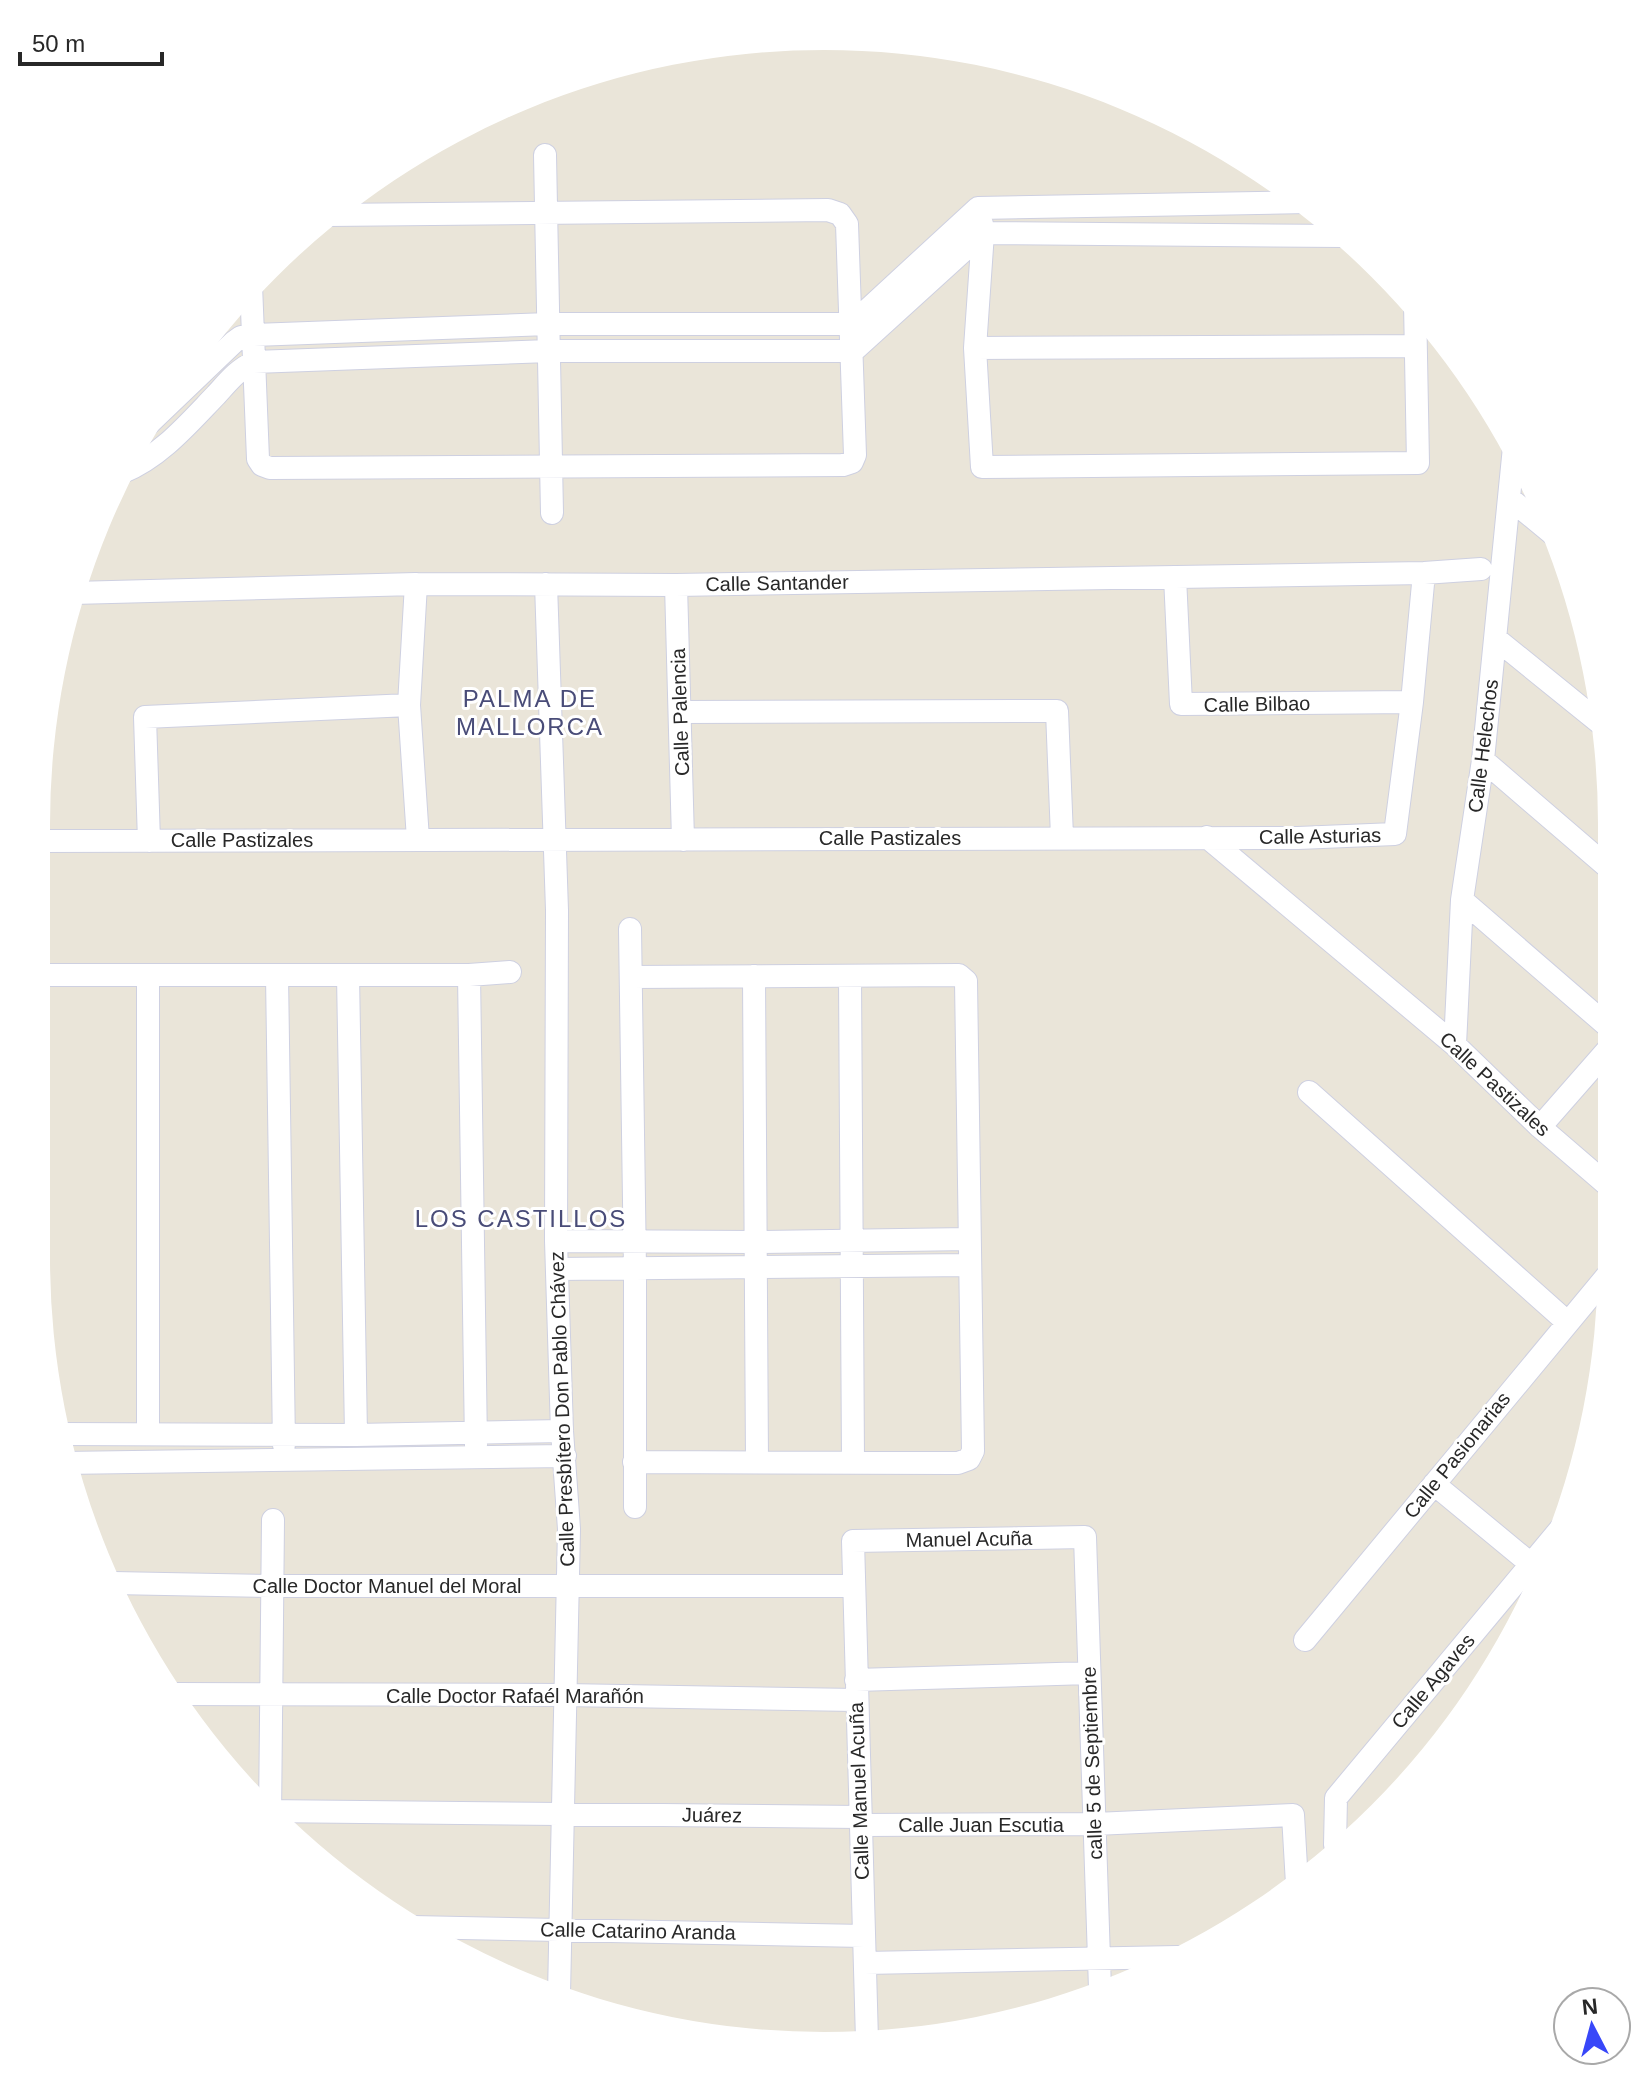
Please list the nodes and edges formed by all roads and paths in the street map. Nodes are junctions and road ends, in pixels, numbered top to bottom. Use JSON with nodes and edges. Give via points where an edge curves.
{"nodes":[{"id":1,"x":545,"y":155,"type":"dead end"},
{"id":2,"x":1285,"y":202,"type":"edge"},
{"id":3,"x":978,"y":208,"type":"junction"},
{"id":4,"x":546,"y":211,"type":"junction"},
{"id":5,"x":347,"y":215,"type":"edge"},
{"id":6,"x":983,"y":233,"type":"junction"},
{"id":7,"x":1327,"y":236,"type":"edge"},
{"id":8,"x":251,"y":304,"type":"edge"},
{"id":9,"x":548,"y":324,"type":"junction"},
{"id":10,"x":852,"y":324,"type":"junction"},
{"id":11,"x":1415,"y":324,"type":"edge"},
{"id":12,"x":252,"y":335,"type":"junction"},
{"id":13,"x":1414,"y":346,"type":"junction"},
{"id":14,"x":975,"y":348,"type":"junction"},
{"id":15,"x":549,"y":351,"type":"junction"},
{"id":16,"x":853,"y":351,"type":"junction"},
{"id":17,"x":254,"y":362,"type":"junction"},
{"id":18,"x":181,"y":393,"type":"edge"},
{"id":19,"x":141,"y":462,"type":"edge"},
{"id":20,"x":551,"y":465,"type":"junction"},
{"id":21,"x":1512,"y":470,"type":"edge"},
{"id":22,"x":1509,"y":498,"type":"junction"},
{"id":23,"x":552,"y":513,"type":"dead end"},
{"id":24,"x":1535,"y":519,"type":"edge"},
{"id":25,"x":1481,"y":569,"type":"dead end"},
{"id":26,"x":1424,"y":573,"type":"junction"},
{"id":27,"x":1175,"y":577,"type":"junction"},
{"id":28,"x":416,"y":584,"type":"junction"},
{"id":29,"x":546,"y":584,"type":"junction"},
{"id":30,"x":676,"y":585,"type":"junction"},
{"id":31,"x":86,"y":593,"type":"edge"},
{"id":32,"x":1495,"y":638,"type":"junction"},
{"id":33,"x":1412,"y":702,"type":"junction"},
{"id":34,"x":409,"y":705,"type":"junction"},
{"id":35,"x":680,"y":712,"type":"junction"},
{"id":36,"x":1590,"y":715,"type":"edge"},
{"id":37,"x":1483,"y":760,"type":"junction"},
{"id":38,"x":1062,"y":837,"type":"junction"},
{"id":39,"x":1207,"y":837,"type":"junction"},
{"id":40,"x":418,"y":839,"type":"junction"},
{"id":41,"x":555,"y":839,"type":"junction"},
{"id":42,"x":683,"y":840,"type":"junction"},
{"id":43,"x":50,"y":841,"type":"edge"},
{"id":44,"x":149,"y":841,"type":"junction"},
{"id":45,"x":1598,"y":859,"type":"edge"},
{"id":46,"x":1462,"y":900,"type":"junction"},
{"id":47,"x":630,"y":929,"type":"dead end"},
{"id":48,"x":510,"y":972,"type":"dead end"},
{"id":49,"x":50,"y":975,"type":"edge"},
{"id":50,"x":148,"y":975,"type":"junction"},
{"id":51,"x":277,"y":975,"type":"junction"},
{"id":52,"x":348,"y":975,"type":"junction"},
{"id":53,"x":469,"y":975,"type":"junction"},
{"id":54,"x":754,"y":976,"type":"junction"},
{"id":55,"x":850,"y":976,"type":"junction"},
{"id":56,"x":631,"y":977,"type":"junction"},
{"id":57,"x":1598,"y":1018,"type":"edge"},
{"id":58,"x":1455,"y":1045,"type":"junction"},
{"id":59,"x":1598,"y":1061,"type":"edge"},
{"id":60,"x":1309,"y":1092,"type":"dead end"},
{"id":61,"x":1540,"y":1127,"type":"junction"},
{"id":62,"x":1598,"y":1177,"type":"edge"},
{"id":63,"x":969,"y":1239,"type":"junction"},
{"id":64,"x":556,"y":1241,"type":"junction"},
{"id":65,"x":852,"y":1241,"type":"junction"},
{"id":66,"x":755,"y":1242,"type":"junction"},
{"id":67,"x":635,"y":1243,"type":"junction"},
{"id":68,"x":969,"y":1265,"type":"junction"},
{"id":69,"x":852,"y":1267,"type":"junction"},
{"id":70,"x":557,"y":1269,"type":"junction"},
{"id":71,"x":635,"y":1269,"type":"junction"},
{"id":72,"x":755,"y":1269,"type":"junction"},
{"id":73,"x":1597,"y":1287,"type":"edge"},
{"id":74,"x":1567,"y":1322,"type":"junction"},
{"id":75,"x":562,"y":1431,"type":"junction"},
{"id":76,"x":148,"y":1433,"type":"junction"},
{"id":77,"x":477,"y":1433,"type":"junction"},
{"id":78,"x":71,"y":1434,"type":"edge"},
{"id":79,"x":285,"y":1434,"type":"junction"},
{"id":80,"x":356,"y":1435,"type":"junction"},
{"id":81,"x":565,"y":1456,"type":"junction"},
{"id":82,"x":475,"y":1458,"type":"junction"},
{"id":83,"x":281,"y":1459,"type":"junction"},
{"id":84,"x":853,"y":1461,"type":"junction"},
{"id":85,"x":634,"y":1462,"type":"junction"},
{"id":86,"x":757,"y":1462,"type":"junction"},
{"id":87,"x":77,"y":1463,"type":"edge"},
{"id":88,"x":1434,"y":1484,"type":"junction"},
{"id":89,"x":635,"y":1507,"type":"dead end"},
{"id":90,"x":273,"y":1520,"type":"dead end"},
{"id":91,"x":1085,"y":1537,"type":"joint"},
{"id":92,"x":853,"y":1541,"type":"joint"},
{"id":93,"x":1533,"y":1566,"type":"edge"},
{"id":94,"x":1527,"y":1581,"type":"edge"},
{"id":95,"x":122,"y":1583,"type":"edge"},
{"id":96,"x":273,"y":1586,"type":"junction"},
{"id":97,"x":567,"y":1586,"type":"junction"},
{"id":98,"x":854,"y":1586,"type":"junction"},
{"id":99,"x":1305,"y":1640,"type":"dead end"},
{"id":100,"x":1089,"y":1673,"type":"junction"},
{"id":101,"x":856,"y":1690,"type":"junction"},
{"id":102,"x":184,"y":1694,"type":"edge"},
{"id":103,"x":273,"y":1694,"type":"junction"},
{"id":104,"x":565,"y":1695,"type":"junction"},
{"id":105,"x":269,"y":1796,"type":"edge"},
{"id":106,"x":286,"y":1813,"type":"edge"},
{"id":107,"x":563,"y":1814,"type":"junction"},
{"id":108,"x":860,"y":1821,"type":"junction"},
{"id":109,"x":1095,"y":1824,"type":"junction"},
{"id":110,"x":1341,"y":1834,"type":"edge"},
{"id":111,"x":1325,"y":1847,"type":"edge"},
{"id":112,"x":1294,"y":1851,"type":"junction"},
{"id":113,"x":1296,"y":1871,"type":"edge"},
{"id":114,"x":436,"y":1927,"type":"edge"},
{"id":115,"x":560,"y":1929,"type":"junction"},
{"id":116,"x":864,"y":1936,"type":"junction"},
{"id":117,"x":1154,"y":1958,"type":"edge"},
{"id":118,"x":1099,"y":1959,"type":"junction"},
{"id":119,"x":865,"y":1963,"type":"junction"},
{"id":120,"x":1100,"y":1981,"type":"edge"},
{"id":121,"x":559,"y":1985,"type":"edge"},
{"id":122,"x":867,"y":2030,"type":"edge"}],
"edges":[{"from":1,"to":4,"type":"street"},
{"from":2,"to":3,"type":"street"},
{"from":3,"to":6,"type":"street"},
{"from":3,"to":10,"type":"street"},
{"from":4,"to":5,"type":"street"},
{"from":4,"to":9,"type":"street"},
{"from":4,"to":10,"type":"street","via":[[840,214],[847,224]]},
{"from":6,"to":7,"type":"street"},
{"from":6,"to":14,"type":"street"},
{"from":6,"to":16,"type":"street"},
{"from":8,"to":12,"type":"street"},
{"from":9,"to":10,"type":"street"},
{"from":9,"to":12,"type":"street"},
{"from":9,"to":15,"type":"street"},
{"from":10,"to":16,"type":"street"},
{"from":11,"to":13,"type":"street"},
{"from":12,"to":17,"type":"street"},
{"from":12,"to":18,"type":"street","via":[[234,342]]},
{"from":13,"to":14,"type":"street"},
{"from":13,"to":14,"type":"street","via":[[1418,463],[997,467],[982,467]]},
{"from":15,"to":16,"type":"street"},
{"from":15,"to":17,"type":"street"},
{"from":15,"to":20,"type":"street"},
{"from":16,"to":20,"type":"street","via":[[852,462]]},
{"from":17,"to":19,"type":"street","via":[[240,369],[184,428]]},
{"from":17,"to":20,"type":"street","via":[[258,459],[270,468]]},
{"from":20,"to":23,"type":"street"},
{"from":21,"to":22,"type":"street","name":"Calle Helechos"},
{"from":22,"to":24,"type":"street"},
{"from":22,"to":32,"type":"street","name":"Calle Helechos"},
{"from":25,"to":26,"type":"street","name":"Calle Santander"},
{"from":26,"to":27,"type":"street","name":"Calle Santander"},
{"from":26,"to":33,"type":"street"},
{"from":27,"to":30,"type":"street","name":"Calle Santander"},
{"from":27,"to":33,"type":"street","name":"Calle Bilbao","via":[[1181,704]]},
{"from":28,"to":29,"type":"street","name":"Calle Santander"},
{"from":28,"to":31,"type":"street","name":"Calle Santander"},
{"from":28,"to":34,"type":"street"},
{"from":29,"to":30,"type":"street","name":"Calle Santander"},
{"from":29,"to":41,"type":"street","name":"Calle Presbítero Don Pablo Chávez"},
{"from":30,"to":35,"type":"street","name":"Calle Palencia"},
{"from":32,"to":36,"type":"street"},
{"from":32,"to":37,"type":"street","name":"Calle Helechos"},
{"from":33,"to":39,"type":"street","name":"Calle Asturias","via":[[1395,834]]},
{"from":34,"to":40,"type":"street"},
{"from":34,"to":44,"type":"street","via":[[145,717]]},
{"from":35,"to":38,"type":"street","via":[[1057,711]]},
{"from":35,"to":42,"type":"street","name":"Calle Palencia"},
{"from":37,"to":45,"type":"street"},
{"from":37,"to":46,"type":"street","name":"Calle Helechos"},
{"from":38,"to":39,"type":"street","name":"Calle Pastizales"},
{"from":38,"to":42,"type":"street","name":"Calle Pastizales"},
{"from":39,"to":58,"type":"street","name":"Calle Pastizales"},
{"from":40,"to":41,"type":"street","name":"Calle Pastizales"},
{"from":40,"to":44,"type":"street","name":"Calle Pastizales"},
{"from":41,"to":42,"type":"street","name":"Calle Pastizales"},
{"from":41,"to":64,"type":"street","name":"Calle Presbítero Don Pablo Chávez"},
{"from":43,"to":44,"type":"street","name":"Calle Pastizales"},
{"from":46,"to":57,"type":"street"},
{"from":46,"to":58,"type":"street","name":"Calle Helechos"},
{"from":47,"to":56,"type":"street"},
{"from":48,"to":53,"type":"street"},
{"from":49,"to":50,"type":"street"},
{"from":50,"to":51,"type":"street"},
{"from":50,"to":76,"type":"street"},
{"from":51,"to":52,"type":"street"},
{"from":51,"to":79,"type":"street"},
{"from":52,"to":53,"type":"street"},
{"from":52,"to":80,"type":"street"},
{"from":53,"to":77,"type":"street"},
{"from":54,"to":55,"type":"street"},
{"from":54,"to":56,"type":"street"},
{"from":54,"to":66,"type":"street"},
{"from":55,"to":63,"type":"street","via":[[959,975],[966,981]]},
{"from":55,"to":65,"type":"street"},
{"from":56,"to":67,"type":"street"},
{"from":58,"to":61,"type":"street","name":"Calle Pastizales"},
{"from":59,"to":61,"type":"street"},
{"from":60,"to":74,"type":"street"},
{"from":61,"to":62,"type":"street","name":"Calle Pastizales"},
{"from":63,"to":65,"type":"street"},
{"from":63,"to":68,"type":"street"},
{"from":64,"to":67,"type":"street"},
{"from":64,"to":70,"type":"street","name":"Calle Presbítero Don Pablo Chávez"},
{"from":65,"to":66,"type":"street"},
{"from":65,"to":69,"type":"street"},
{"from":66,"to":67,"type":"street"},
{"from":66,"to":72,"type":"street"},
{"from":67,"to":71,"type":"street"},
{"from":68,"to":69,"type":"street"},
{"from":68,"to":84,"type":"street","via":[[969,1459]]},
{"from":69,"to":72,"type":"street"},
{"from":69,"to":84,"type":"street"},
{"from":70,"to":71,"type":"street"},
{"from":70,"to":75,"type":"street","name":"Calle Presbítero Don Pablo Chávez"},
{"from":71,"to":72,"type":"street"},
{"from":71,"to":85,"type":"street"},
{"from":72,"to":86,"type":"street"},
{"from":73,"to":74,"type":"street","name":"Calle Pasionarias"},
{"from":74,"to":88,"type":"street","name":"Calle Pasionarias"},
{"from":75,"to":77,"type":"street"},
{"from":75,"to":81,"type":"street","name":"Calle Presbítero Don Pablo Chávez"},
{"from":76,"to":78,"type":"street"},
{"from":76,"to":79,"type":"street"},
{"from":77,"to":80,"type":"street"},
{"from":77,"to":82,"type":"street"},
{"from":79,"to":80,"type":"street"},
{"from":79,"to":83,"type":"street"},
{"from":81,"to":82,"type":"street"},
{"from":81,"to":97,"type":"street","name":"Calle Presbítero Don Pablo Chávez"},
{"from":82,"to":83,"type":"street"},
{"from":83,"to":87,"type":"street"},
{"from":84,"to":86,"type":"street"},
{"from":85,"to":86,"type":"street"},
{"from":85,"to":89,"type":"street"},
{"from":88,"to":93,"type":"street"},
{"from":88,"to":99,"type":"street","name":"Calle Pasionarias"},
{"from":90,"to":96,"type":"street"},
{"from":91,"to":92,"type":"street","name":"Manuel Acuña"},
{"from":91,"to":100,"type":"street","name":"calle 5 de Septiembre"},
{"from":92,"to":98,"type":"street","name":"Calle Manuel Acuña"},
{"from":94,"to":110,"type":"street","name":"Calle Agaves","via":[[1336,1798]]},
{"from":95,"to":96,"type":"street","name":"Calle Doctor Manuel del Moral"},
{"from":96,"to":97,"type":"street","name":"Calle Doctor Manuel del Moral"},
{"from":96,"to":103,"type":"street"},
{"from":97,"to":98,"type":"street","name":"Calle Doctor Manuel del Moral"},
{"from":97,"to":104,"type":"street","name":"Calle Presbítero Don Pablo Chávez"},
{"from":98,"to":101,"type":"street","name":"Calle Manuel Acuña"},
{"from":100,"to":101,"type":"street","name":"Calle Doctor Rafaél Marañón"},
{"from":100,"to":109,"type":"street","name":"calle 5 de Septiembre"},
{"from":101,"to":104,"type":"street","name":"Calle Doctor Rafaél Marañón"},
{"from":101,"to":108,"type":"street","name":"Calle Manuel Acuña"},
{"from":102,"to":103,"type":"street","name":"Calle Doctor Rafaél Marañón"},
{"from":103,"to":104,"type":"street","name":"Calle Doctor Rafaél Marañón"},
{"from":103,"to":105,"type":"street"},
{"from":104,"to":107,"type":"street","name":"Calle Presbítero Don Pablo Chávez"},
{"from":106,"to":107,"type":"street","name":"Juárez"},
{"from":107,"to":108,"type":"street","name":"Juárez"},
{"from":107,"to":115,"type":"street","name":"Calle Presbítero Don Pablo Chávez"},
{"from":108,"to":109,"type":"street","name":"Calle Juan Escutia"},
{"from":108,"to":116,"type":"street","name":"Calle Manuel Acuña"},
{"from":109,"to":112,"type":"street","name":"Calle Juan Escutia","via":[[1293,1815]]},
{"from":109,"to":118,"type":"street","name":"calle 5 de Septiembre"},
{"from":111,"to":112,"type":"street","name":"Calle Agaves"},
{"from":112,"to":113,"type":"street"},
{"from":114,"to":115,"type":"street","name":"Calle Catarino Aranda"},
{"from":115,"to":116,"type":"street","name":"Calle Catarino Aranda"},
{"from":115,"to":121,"type":"street","name":"Calle Presbítero Don Pablo Chávez"},
{"from":116,"to":119,"type":"street","name":"Calle Manuel Acuña"},
{"from":117,"to":118,"type":"street"},
{"from":118,"to":119,"type":"street"},
{"from":118,"to":120,"type":"street","name":"calle 5 de Septiembre"},
{"from":119,"to":122,"type":"street","name":"Calle Manuel Acuña"}]}
